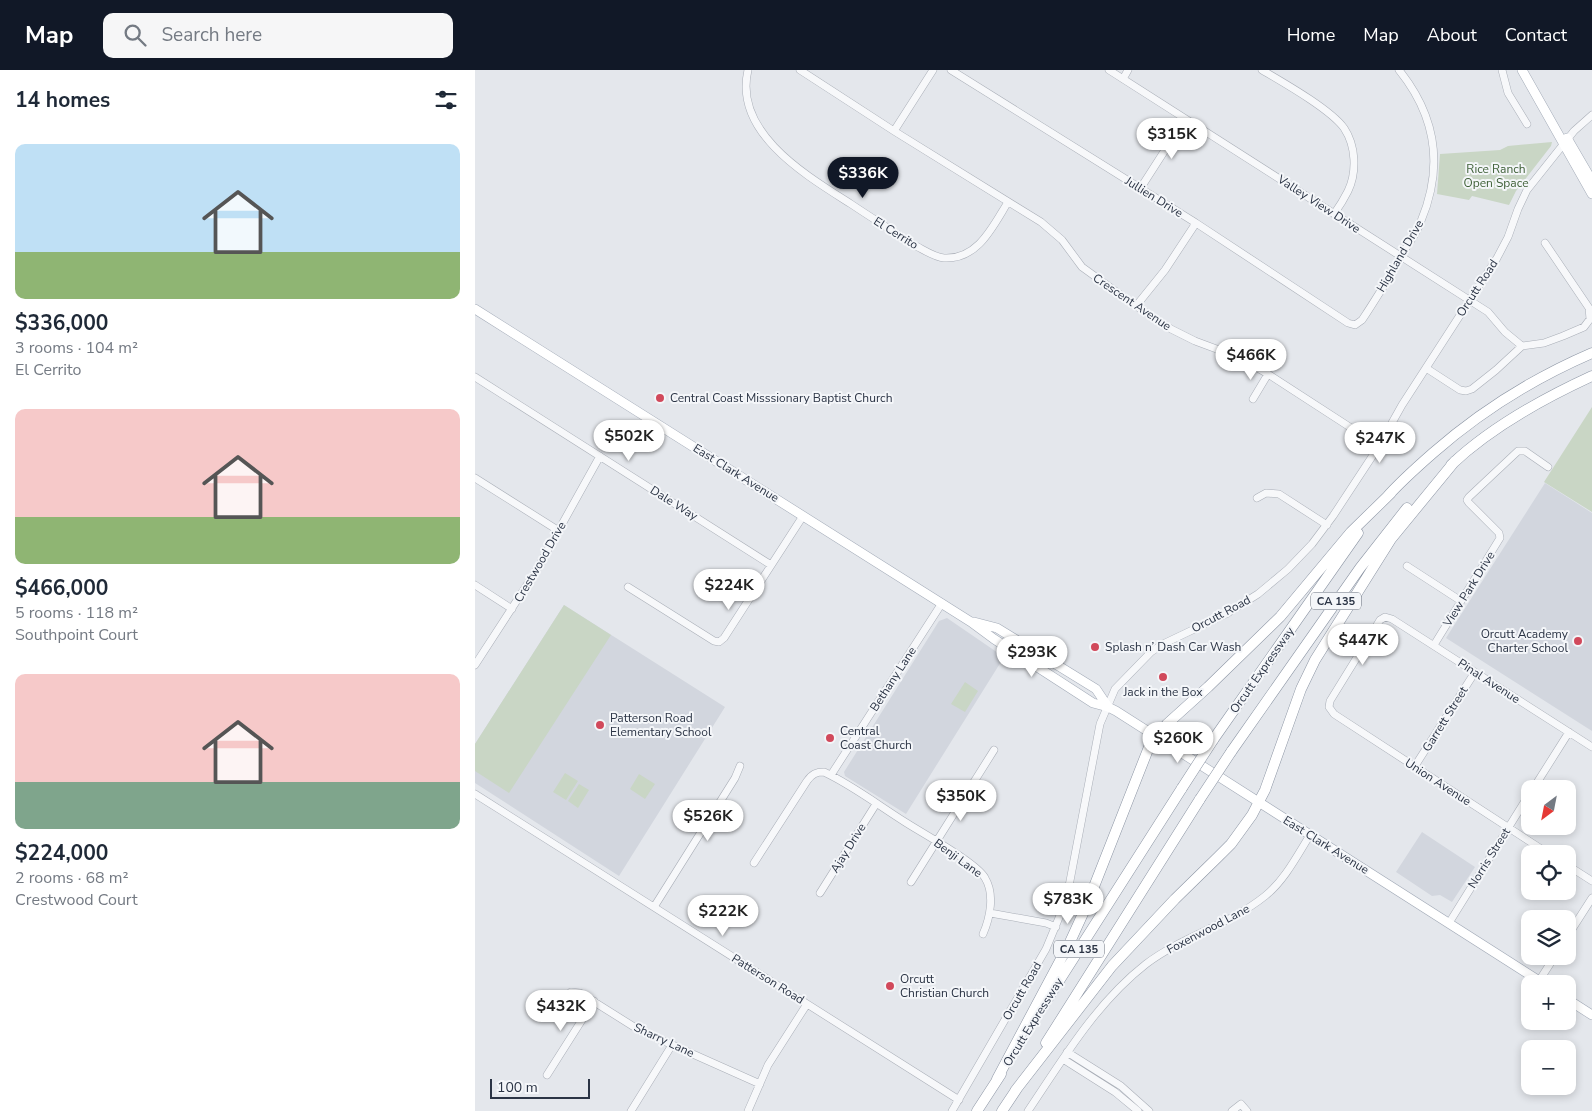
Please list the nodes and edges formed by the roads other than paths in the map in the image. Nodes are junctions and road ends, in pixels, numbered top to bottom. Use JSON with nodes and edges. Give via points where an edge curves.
{"nodes":[{"id":1,"x":748,"y":70,"type":"edge"},
{"id":2,"x":800,"y":70,"type":"edge"},
{"id":3,"x":933,"y":70,"type":"edge"},
{"id":4,"x":951,"y":70,"type":"edge"},
{"id":5,"x":1109,"y":70,"type":"edge"},
{"id":6,"x":1128,"y":70,"type":"edge"},
{"id":7,"x":1262,"y":70,"type":"edge"},
{"id":8,"x":1399,"y":70,"type":"edge"},
{"id":9,"x":1501,"y":70,"type":"edge"},
{"id":10,"x":1521,"y":70,"type":"edge"},
{"id":11,"x":1527,"y":70,"type":"edge"},
{"id":12,"x":1123,"y":79,"type":"junction"},
{"id":13,"x":1592,"y":114,"type":"edge"},
{"id":14,"x":1185,"y":119,"type":"junction"},
{"id":15,"x":1527,"y":124,"type":"dead end"},
{"id":16,"x":894,"y":131,"type":"junction"},
{"id":17,"x":1565,"y":142,"type":"junction"},
{"id":18,"x":1592,"y":181,"type":"edge"},
{"id":19,"x":1140,"y":189,"type":"junction"},
{"id":20,"x":1592,"y":194,"type":"edge"},
{"id":21,"x":1009,"y":202,"type":"junction"},
{"id":22,"x":1334,"y":214,"type":"junction"},
{"id":23,"x":1196,"y":224,"type":"junction"},
{"id":24,"x":1545,"y":243,"type":"dead end"},
{"id":25,"x":1401,"y":257,"type":"junction"},
{"id":26,"x":1469,"y":300,"type":"junction"},
{"id":27,"x":1136,"y":306,"type":"junction"},
{"id":28,"x":475,"y":309,"type":"edge"},
{"id":29,"x":1355,"y":325,"type":"joint"},
{"id":30,"x":1522,"y":346,"type":"junction"},
{"id":31,"x":1592,"y":353,"type":"edge"},
{"id":32,"x":1426,"y":368,"type":"junction"},
{"id":33,"x":1268,"y":374,"type":"junction"},
{"id":34,"x":1592,"y":376,"type":"edge"},
{"id":35,"x":475,"y":377,"type":"edge"},
{"id":36,"x":1253,"y":399,"type":"dead end"},
{"id":37,"x":1379,"y":446,"type":"junction"},
{"id":38,"x":600,"y":456,"type":"junction"},
{"id":39,"x":1455,"y":461,"type":"junction"},
{"id":40,"x":1549,"y":467,"type":"dead end"},
{"id":41,"x":475,"y":478,"type":"edge"},
{"id":42,"x":1391,"y":493,"type":"junction"},
{"id":43,"x":1257,"y":498,"type":"dead end"},
{"id":44,"x":803,"y":516,"type":"junction"},
{"id":45,"x":1327,"y":524,"type":"junction"},
{"id":46,"x":559,"y":531,"type":"junction"},
{"id":47,"x":771,"y":565,"type":"junction"},
{"id":48,"x":1407,"y":566,"type":"dead end"},
{"id":49,"x":475,"y":585,"type":"edge"},
{"id":50,"x":629,"y":587,"type":"dead end"},
{"id":51,"x":1461,"y":601,"type":"junction"},
{"id":52,"x":942,"y":603,"type":"junction"},
{"id":53,"x":512,"y":609,"type":"junction"},
{"id":54,"x":971,"y":622,"type":"junction"},
{"id":55,"x":1434,"y":645,"type":"junction"},
{"id":56,"x":475,"y":665,"type":"edge"},
{"id":57,"x":1475,"y":672,"type":"junction"},
{"id":58,"x":1108,"y":706,"type":"junction"},
{"id":59,"x":1329,"y":707,"type":"joint"},
{"id":60,"x":1569,"y":732,"type":"junction"},
{"id":61,"x":1156,"y":736,"type":"junction"},
{"id":62,"x":1592,"y":746,"type":"edge"},
{"id":63,"x":993,"y":750,"type":"dead end"},
{"id":64,"x":740,"y":766,"type":"dead end"},
{"id":65,"x":1415,"y":766,"type":"junction"},
{"id":66,"x":831,"y":775,"type":"junction"},
{"id":67,"x":1539,"y":780,"type":"edge"},
{"id":68,"x":475,"y":794,"type":"edge"},
{"id":69,"x":1259,"y":803,"type":"junction"},
{"id":70,"x":876,"y":804,"type":"junction"},
{"id":71,"x":1521,"y":808,"type":"edge"},
{"id":72,"x":1509,"y":827,"type":"junction"},
{"id":73,"x":1310,"y":835,"type":"junction"},
{"id":74,"x":936,"y":842,"type":"junction"},
{"id":75,"x":1536,"y":845,"type":"edge"},
{"id":76,"x":754,"y":863,"type":"dead end"},
{"id":77,"x":1576,"y":871,"type":"edge"},
{"id":78,"x":1592,"y":881,"type":"edge"},
{"id":79,"x":911,"y":882,"type":"dead end"},
{"id":80,"x":820,"y":893,"type":"dead end"},
{"id":81,"x":1592,"y":898,"type":"edge"},
{"id":82,"x":654,"y":907,"type":"junction"},
{"id":83,"x":990,"y":913,"type":"junction"},
{"id":84,"x":1449,"y":923,"type":"junction"},
{"id":85,"x":1576,"y":923,"type":"edge"},
{"id":86,"x":1056,"y":927,"type":"junction"},
{"id":87,"x":983,"y":934,"type":"dead end"},
{"id":88,"x":1530,"y":975,"type":"edge"},
{"id":89,"x":571,"y":992,"type":"dead end"},
{"id":90,"x":594,"y":1001,"type":"junction"},
{"id":91,"x":807,"y":1004,"type":"junction"},
{"id":92,"x":1576,"y":1005,"type":"edge"},
{"id":93,"x":1592,"y":1015,"type":"edge"},
{"id":94,"x":672,"y":1045,"type":"junction"},
{"id":95,"x":1065,"y":1055,"type":"junction"},
{"id":96,"x":547,"y":1075,"type":"dead end"},
{"id":97,"x":997,"y":1079,"type":"junction"},
{"id":98,"x":760,"y":1084,"type":"junction"},
{"id":99,"x":1015,"y":1091,"type":"junction"},
{"id":100,"x":959,"y":1100,"type":"junction"},
{"id":101,"x":631,"y":1111,"type":"edge"},
{"id":102,"x":748,"y":1111,"type":"edge"},
{"id":103,"x":952,"y":1111,"type":"edge"},
{"id":104,"x":977,"y":1111,"type":"edge"},
{"id":105,"x":1002,"y":1111,"type":"edge"},
{"id":106,"x":1027,"y":1111,"type":"edge"},
{"id":107,"x":1138,"y":1111,"type":"edge"},
{"id":108,"x":1149,"y":1111,"type":"edge"},
{"id":109,"x":1232,"y":1111,"type":"edge"},
{"id":110,"x":1247,"y":1111,"type":"edge"}],
"edges":[{"from":1,"to":21,"type":"street","name":"El Cerrito","via":[[747,90],[755,122],[785,158],[807,177],[933,255],[957,257],[974,249]]},
{"from":2,"to":16,"type":"street","name":"Crescent Avenue"},
{"from":3,"to":16,"type":"street"},
{"from":4,"to":19,"type":"street","name":"Jullien Drive"},
{"from":5,"to":12,"type":"street","name":"Valley View Drive"},
{"from":6,"to":12,"type":"street"},
{"from":7,"to":22,"type":"street","via":[[1332,116],[1349,140],[1354,160],[1352,179]]},
{"from":8,"to":25,"type":"street","name":"Highland Drive","via":[[1424,110],[1430,126],[1434,158],[1428,203],[1421,223]]},
{"from":9,"to":15,"type":"street","via":[[1509,93]]},
{"from":10,"to":17,"type":"main road"},
{"from":11,"to":17,"type":"main road"},
{"from":12,"to":14,"type":"street","name":"Valley View Drive"},
{"from":13,"to":17,"type":"street","name":"Orcutt Road"},
{"from":14,"to":19,"type":"street"},
{"from":14,"to":22,"type":"street","name":"Valley View Drive"},
{"from":16,"to":21,"type":"street","name":"Crescent Avenue"},
{"from":17,"to":18,"type":"main road"},
{"from":17,"to":20,"type":"main road"},
{"from":17,"to":26,"type":"street","name":"Orcutt Road","via":[[1525,195],[1503,246]]},
{"from":19,"to":23,"type":"street","name":"Jullien Drive"},
{"from":21,"to":27,"type":"street","name":"Crescent Avenue","via":[[1041,222],[1062,240],[1082,267]]},
{"from":22,"to":25,"type":"street","name":"Valley View Drive"},
{"from":23,"to":27,"type":"street"},
{"from":23,"to":29,"type":"street","name":"Jullien Drive"},
{"from":24,"to":30,"type":"street","via":[[1589,308],[1590,319],[1584,327],[1563,336]]},
{"from":25,"to":26,"type":"street","name":"Valley View Drive"},
{"from":25,"to":29,"type":"street","name":"Highland Drive","via":[[1362,320]]},
{"from":26,"to":30,"type":"street","name":"Valley View Drive","via":[[1488,312]]},
{"from":26,"to":32,"type":"street","name":"Orcutt Road"},
{"from":27,"to":33,"type":"street","name":"Crescent Avenue","via":[[1171,329]]},
{"from":28,"to":44,"type":"main road","name":"East Clark Avenue"},
{"from":30,"to":32,"type":"street","via":[[1466,391]]},
{"from":31,"to":42,"type":"highway","name":"Orcutt Expressway","number":"CA 135","via":[[1527,384],[1475,418],[1419,464]]},
{"from":32,"to":37,"type":"street","name":"Orcutt Road"},
{"from":33,"to":36,"type":"street"},
{"from":33,"to":37,"type":"street","name":"Crescent Avenue"},
{"from":34,"to":39,"type":"highway","name":"Orcutt Expressway","number":"CA 135","via":[[1530,408]]},
{"from":35,"to":38,"type":"street","name":"Dale Way"},
{"from":37,"to":45,"type":"street","name":"Orcutt Road"},
{"from":38,"to":46,"type":"street","name":"Crestwood Drive"},
{"from":38,"to":47,"type":"street","name":"Dale Way"},
{"from":39,"to":69,"type":"highway","via":[[1391,539],[1315,660]]},
{"from":39,"to":99,"type":"highway","name":"Orcutt Expressway","number":"CA 135","bridge":true,"via":[[1388,530],[1231,752]]},
{"from":40,"to":51,"type":"street","name":"View Park Drive","via":[[1525,451],[1518,451],[1467,500],[1499,533],[1500,538]]},
{"from":41,"to":46,"type":"street"},
{"from":42,"to":61,"type":"highway","via":[[1351,532],[1280,617]]},
{"from":42,"to":97,"type":"highway","name":"Orcutt Expressway","number":"CA 135","bridge":true,"via":[[1357,535],[1213,740]]},
{"from":43,"to":45,"type":"street","via":[[1266,493],[1279,494]]},
{"from":44,"to":47,"type":"street"},
{"from":44,"to":52,"type":"main road","name":"East Clark Avenue"},
{"from":45,"to":58,"type":"street","name":"Orcutt Road","via":[[1300,557],[1259,594],[1151,652],[1115,689]]},
{"from":46,"to":53,"type":"street","name":"Crestwood Drive"},
{"from":47,"to":50,"type":"street","via":[[725,638],[719,642]]},
{"from":48,"to":51,"type":"street"},
{"from":49,"to":53,"type":"street"},
{"from":51,"to":55,"type":"street","name":"View Park Drive"},
{"from":52,"to":54,"type":"main road","name":"East Clark Avenue"},
{"from":52,"to":66,"type":"street","name":"Bethany Lane"},
{"from":53,"to":56,"type":"street","name":"Crestwood Drive"},
{"from":54,"to":58,"type":"main road","name":"East Clark Avenue","via":[[1093,703]]},
{"from":54,"to":58,"type":"main road","name":"East Clark Avenue","via":[[997,628],[1096,689]]},
{"from":55,"to":57,"type":"street","name":"Pinal Avenue"},
{"from":55,"to":59,"type":"street","name":"Pinal Avenue","via":[[1385,617],[1339,684]]},
{"from":57,"to":60,"type":"street","name":"Pinal Avenue"},
{"from":57,"to":65,"type":"street","name":"Garrett Street"},
{"from":58,"to":61,"type":"main road","name":"East Clark Avenue"},
{"from":58,"to":86,"type":"street","name":"Orcutt Road","via":[[1100,724],[1069,886]]},
{"from":59,"to":65,"type":"street","name":"Union Avenue","via":[[1334,714]]},
{"from":60,"to":62,"type":"street","name":"Pinal Avenue"},
{"from":60,"to":67,"type":"street"},
{"from":61,"to":69,"type":"main road","name":"East Clark Avenue"},
{"from":61,"to":97,"type":"highway","via":[[1086,907]]},
{"from":63,"to":74,"type":"street"},
{"from":64,"to":82,"type":"street"},
{"from":65,"to":72,"type":"street","name":"Union Avenue"},
{"from":66,"to":70,"type":"street","name":"Benji Lane"},
{"from":66,"to":76,"type":"street","via":[[824,772],[811,775]]},
{"from":68,"to":82,"type":"street","name":"Patterson Road"},
{"from":69,"to":73,"type":"main road","name":"East Clark Avenue"},
{"from":69,"to":99,"type":"highway","via":[[1231,844],[1112,966]]},
{"from":70,"to":74,"type":"street","name":"Benji Lane"},
{"from":70,"to":80,"type":"street","name":"Ajay Drive"},
{"from":71,"to":72,"type":"street","name":"Norris Street"},
{"from":72,"to":75,"type":"street","name":"Union Avenue"},
{"from":72,"to":84,"type":"street","name":"Norris Street"},
{"from":73,"to":84,"type":"main road","name":"East Clark Avenue"},
{"from":73,"to":95,"type":"street","name":"Foxenwood Lane","via":[[1266,895],[1238,914],[1190,936],[1146,964],[1104,1002]]},
{"from":74,"to":79,"type":"street"},
{"from":74,"to":83,"type":"street","name":"Benji Lane","via":[[982,873],[988,884]]},
{"from":77,"to":78,"type":"street"},
{"from":81,"to":85,"type":"street"},
{"from":82,"to":91,"type":"street","name":"Patterson Road"},
{"from":83,"to":86,"type":"street"},
{"from":83,"to":87,"type":"street","name":"Benji Lane"},
{"from":84,"to":88,"type":"main road","name":"East Clark Avenue"},
{"from":86,"to":100,"type":"street","name":"Orcutt Road"},
{"from":89,"to":90,"type":"street","name":"Sharry Lane"},
{"from":90,"to":94,"type":"street","name":"Sharry Lane","via":[[639,1030]]},
{"from":90,"to":96,"type":"street"},
{"from":91,"to":98,"type":"street","via":[[767,1065]]},
{"from":91,"to":100,"type":"street","name":"Patterson Road"},
{"from":92,"to":93,"type":"main road"},
{"from":94,"to":98,"type":"street","name":"Sharry Lane"},
{"from":94,"to":101,"type":"street"},
{"from":95,"to":106,"type":"street","name":"Foxenwood Lane"},
{"from":95,"to":107,"type":"street"},
{"from":95,"to":108,"type":"street","via":[[1121,1086]]},
{"from":97,"to":104,"type":"highway","name":"Orcutt Expressway","number":"CA 135"},
{"from":98,"to":102,"type":"street"},
{"from":99,"to":105,"type":"highway","name":"Orcutt Expressway","number":"CA 135"},
{"from":100,"to":103,"type":"street","name":"Orcutt Road"},
{"from":109,"to":110,"type":"street","via":[[1241,1104]]}]}
